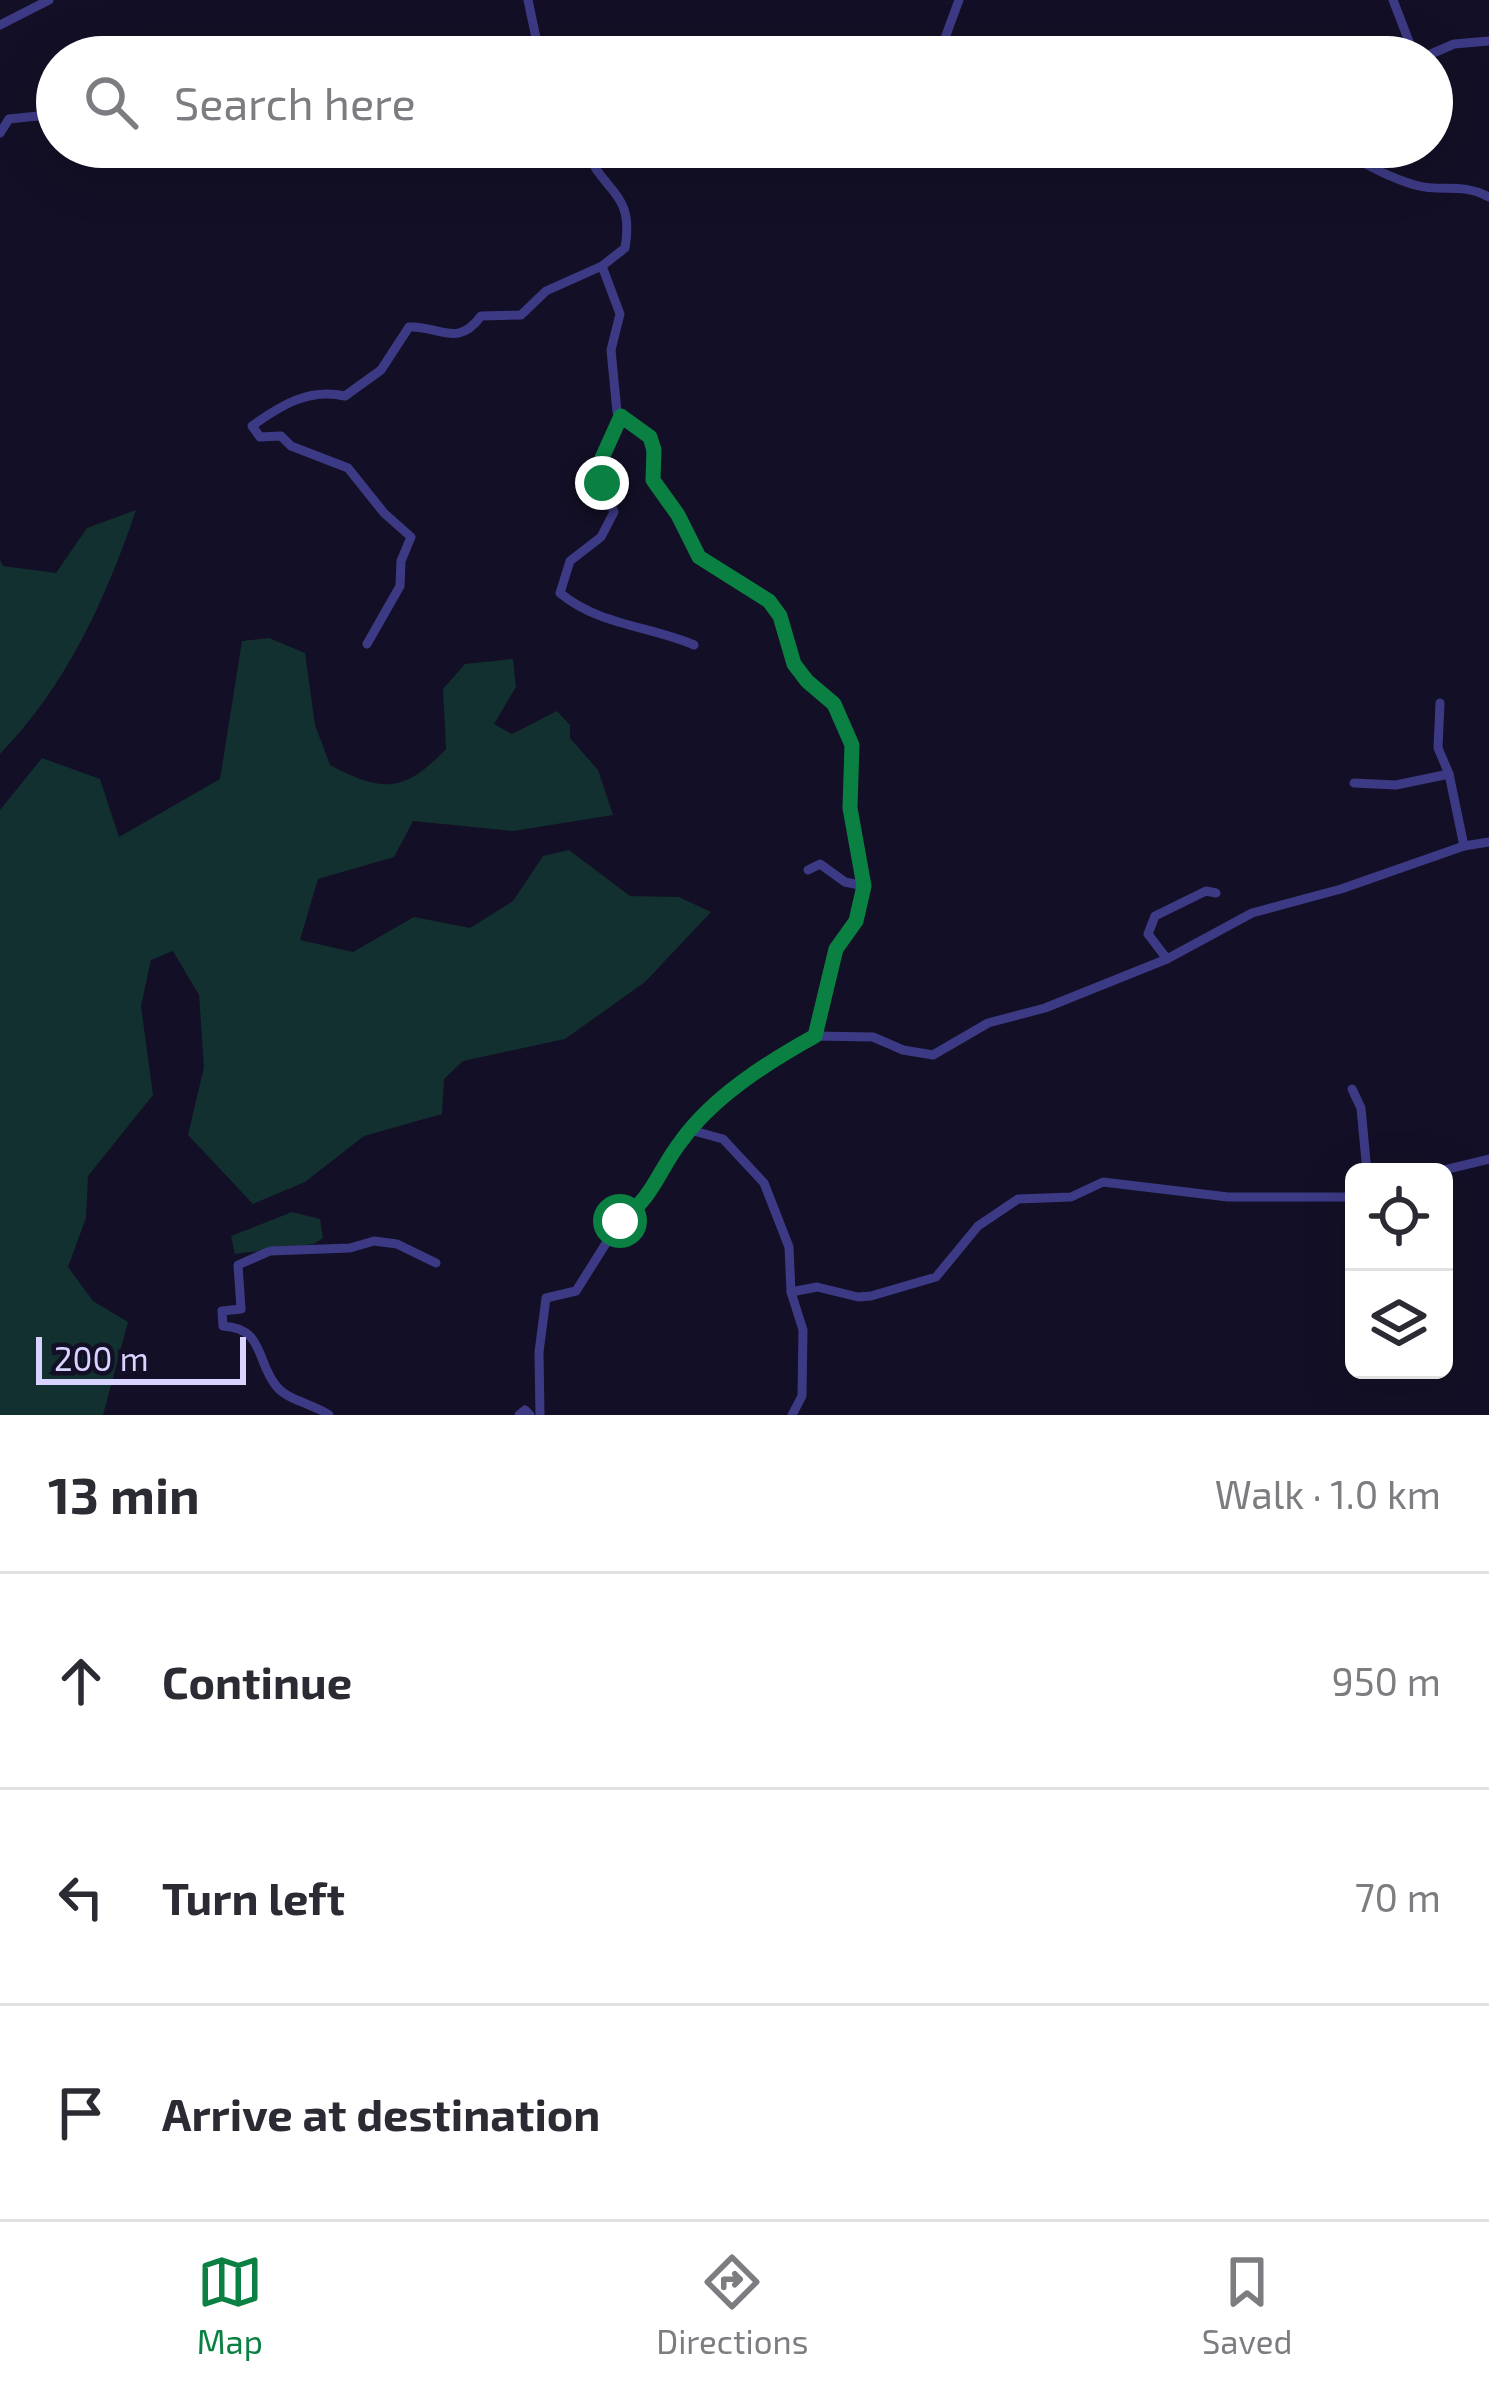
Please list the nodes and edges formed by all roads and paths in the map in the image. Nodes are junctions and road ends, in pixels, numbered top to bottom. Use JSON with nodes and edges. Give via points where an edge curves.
{"nodes":[{"id":1,"x":49,"y":0,"type":"edge"},
{"id":2,"x":528,"y":0,"type":"edge"},
{"id":3,"x":959,"y":0,"type":"edge"},
{"id":4,"x":1393,"y":0,"type":"edge"},
{"id":5,"x":0,"y":25,"type":"edge"},
{"id":6,"x":536,"y":36,"type":"edge"},
{"id":7,"x":946,"y":36,"type":"edge"},
{"id":8,"x":1410,"y":36,"type":"edge"},
{"id":9,"x":1489,"y":40,"type":"edge"},
{"id":10,"x":1453,"y":44,"type":"edge"},
{"id":11,"x":2,"y":108,"type":"edge"},
{"id":12,"x":36,"y":116,"type":"edge"},
{"id":13,"x":9,"y":119,"type":"junction"},
{"id":14,"x":0,"y":133,"type":"edge"},
{"id":15,"x":595,"y":168,"type":"edge"},
{"id":16,"x":1378,"y":168,"type":"edge"},
{"id":17,"x":1489,"y":197,"type":"edge"},
{"id":18,"x":602,"y":266,"type":"junction"},
{"id":19,"x":621,"y":416,"type":"junction"},
{"id":20,"x":368,"y":644,"type":"dead end"},
{"id":21,"x":694,"y":645,"type":"dead end"},
{"id":22,"x":1441,"y":703,"type":"dead end"},
{"id":23,"x":1449,"y":774,"type":"junction"},
{"id":24,"x":1354,"y":783,"type":"dead end"},
{"id":25,"x":1489,"y":842,"type":"edge"},
{"id":26,"x":1464,"y":846,"type":"junction"},
{"id":27,"x":808,"y":870,"type":"dead end"},
{"id":28,"x":864,"y":886,"type":"junction"},
{"id":29,"x":1216,"y":893,"type":"dead end"},
{"id":30,"x":1168,"y":959,"type":"junction"},
{"id":31,"x":815,"y":1036,"type":"junction"},
{"id":32,"x":1352,"y":1089,"type":"dead end"},
{"id":33,"x":690,"y":1130,"type":"junction"},
{"id":34,"x":1489,"y":1159,"type":"edge"},
{"id":35,"x":1366,"y":1163,"type":"edge"},
{"id":36,"x":1453,"y":1168,"type":"edge"},
{"id":37,"x":1345,"y":1198,"type":"edge"},
{"id":38,"x":436,"y":1263,"type":"dead end"},
{"id":39,"x":791,"y":1292,"type":"junction"},
{"id":40,"x":328,"y":1415,"type":"edge"},
{"id":41,"x":519,"y":1415,"type":"edge"},
{"id":42,"x":530,"y":1415,"type":"edge"},
{"id":43,"x":540,"y":1415,"type":"edge"},
{"id":44,"x":792,"y":1415,"type":"edge"}],
"edges":[{"from":1,"to":5,"type":"street"},
{"from":2,"to":6,"type":"street"},
{"from":3,"to":7,"type":"street"},
{"from":4,"to":8,"type":"street"},
{"from":9,"to":10,"type":"street"},
{"from":11,"to":13,"type":"street"},
{"from":12,"to":13,"type":"street"},
{"from":13,"to":14,"type":"street"},
{"from":15,"to":18,"type":"street","via":[[623,200],[629,224],[625,248]]},
{"from":16,"to":17,"type":"street","via":[[1412,185],[1457,185]]},
{"from":18,"to":19,"type":"street","via":[[620,314],[611,350]]},
{"from":18,"to":20,"type":"street","via":[[546,291],[521,315],[482,316],[465,331],[442,335],[409,327],[381,370],[345,397],[321,391],[252,426],[260,437],[281,436],[348,467],[411,537],[400,586]]},
{"from":19,"to":21,"type":"street","via":[[601,467],[614,512],[601,537],[570,561],[560,593],[614,622]]},
{"from":19,"to":28,"type":"street","via":[[650,437],[653,480],[699,557],[769,601],[794,664],[834,704],[852,745],[850,808]]},
{"from":22,"to":23,"type":"street","via":[[1438,748]]},
{"from":23,"to":24,"type":"street"},
{"from":23,"to":26,"type":"street"},
{"from":25,"to":26,"type":"street"},
{"from":26,"to":30,"type":"street","via":[[1252,913]]},
{"from":27,"to":28,"type":"street","via":[[820,864]]},
{"from":28,"to":31,"type":"street","via":[[856,921],[836,949]]},
{"from":29,"to":30,"type":"street","via":[[1155,916],[1148,934]]},
{"from":30,"to":31,"type":"street","via":[[988,1023],[933,1054],[873,1036]]},
{"from":31,"to":33,"type":"street","via":[[724,1096]]},
{"from":32,"to":35,"type":"street"},
{"from":33,"to":39,"type":"street","via":[[723,1139],[764,1183],[789,1246]]},
{"from":33,"to":43,"type":"street","via":[[576,1291],[546,1298]]},
{"from":34,"to":36,"type":"street"},
{"from":37,"to":39,"type":"street","via":[[1228,1197],[1103,1182],[1071,1197],[1018,1199],[978,1226],[936,1277],[871,1296],[817,1287]]},
{"from":38,"to":40,"type":"street","via":[[374,1241],[270,1251],[238,1265],[241,1309],[222,1311],[223,1326],[257,1341],[278,1388]]},
{"from":39,"to":44,"type":"street","via":[[803,1330],[802,1396]]},
{"from":41,"to":42,"type":"street"}]}
